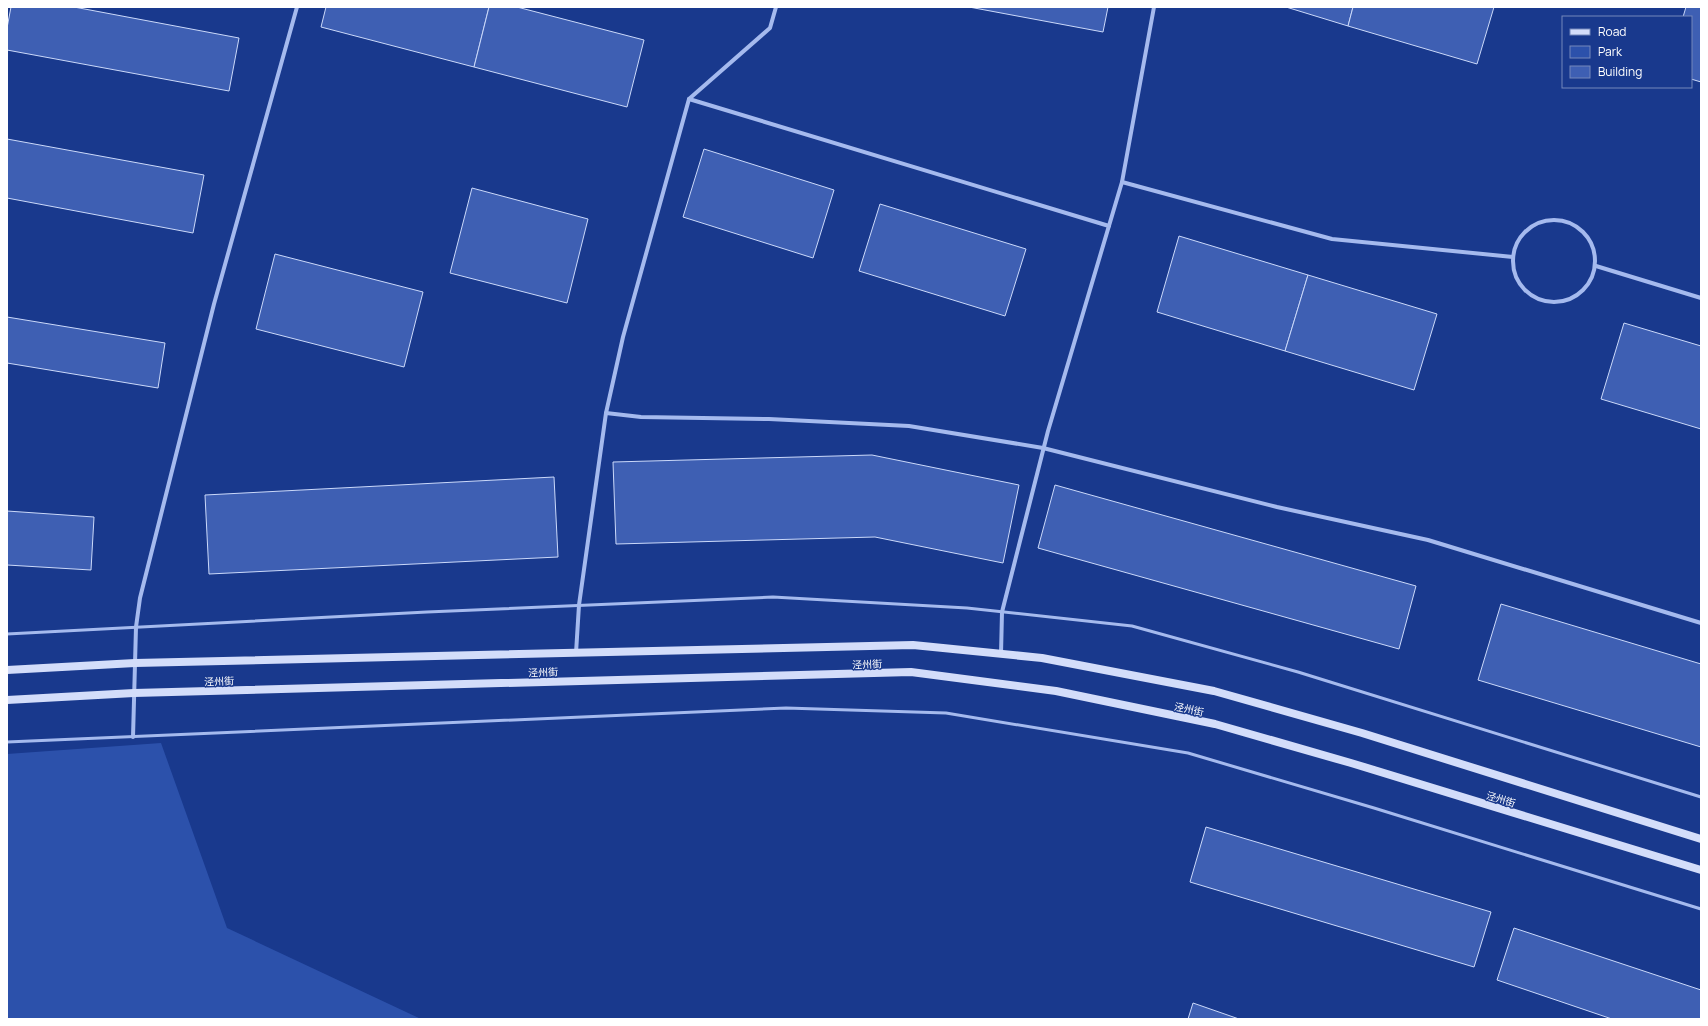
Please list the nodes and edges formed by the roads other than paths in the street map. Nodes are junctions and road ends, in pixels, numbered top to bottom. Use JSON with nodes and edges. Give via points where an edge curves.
{"nodes":[{"id":1,"x":297,"y":7,"type":"edge"},
{"id":2,"x":776,"y":7,"type":"edge"},
{"id":3,"x":1154,"y":7,"type":"edge"},
{"id":4,"x":689,"y":99,"type":"junction"},
{"id":5,"x":1122,"y":182,"type":"junction"},
{"id":6,"x":1109,"y":226,"type":"junction"},
{"id":7,"x":1513,"y":257,"type":"junction"},
{"id":8,"x":1596,"y":266,"type":"junction"},
{"id":9,"x":1701,"y":298,"type":"edge"},
{"id":10,"x":606,"y":413,"type":"junction"},
{"id":11,"x":1043,"y":448,"type":"junction"},
{"id":12,"x":579,"y":605,"type":"junction"},
{"id":13,"x":1002,"y":612,"type":"junction"},
{"id":14,"x":1701,"y":623,"type":"edge"},
{"id":15,"x":136,"y":627,"type":"junction"},
{"id":16,"x":7,"y":634,"type":"edge"},
{"id":17,"x":576,"y":653,"type":"junction"},
{"id":18,"x":1001,"y":654,"type":"junction"},
{"id":19,"x":135,"y":663,"type":"junction"},
{"id":20,"x":7,"y":670,"type":"edge"},
{"id":21,"x":134,"y":693,"type":"junction"},
{"id":22,"x":7,"y":700,"type":"edge"},
{"id":23,"x":133,"y":737,"type":"junction"},
{"id":24,"x":7,"y":742,"type":"edge"},
{"id":25,"x":1701,"y":797,"type":"edge"},
{"id":26,"x":1701,"y":838,"type":"edge"},
{"id":27,"x":1701,"y":870,"type":"edge"},
{"id":28,"x":1701,"y":909,"type":"edge"}],
"edges":[{"from":1,"to":15,"type":"street","via":[[214,304],[140,598]]},
{"from":2,"to":4,"type":"street","via":[[770,28]]},
{"from":3,"to":5,"type":"street"},
{"from":4,"to":6,"type":"street"},
{"from":4,"to":10,"type":"street","via":[[623,337]]},
{"from":5,"to":6,"type":"street"},
{"from":5,"to":7,"type":"street","via":[[1332,239]]},
{"from":6,"to":11,"type":"street"},
{"from":7,"to":8,"type":"street","via":[[1518,282],[1537,299],[1550,302],[1563,302],[1575,297],[1585,289]]},
{"from":7,"to":8,"type":"street","via":[[1516,244],[1524,233],[1534,225],[1559,220],[1572,223],[1582,231],[1595,253]]},
{"from":8,"to":9,"type":"street"},
{"from":10,"to":11,"type":"street","via":[[641,417],[769,419],[909,426]]},
{"from":10,"to":12,"type":"street"},
{"from":11,"to":13,"type":"street"},
{"from":11,"to":14,"type":"street","via":[[1277,507],[1428,540]]},
{"from":12,"to":13,"type":"lane","via":[[773,597]]},
{"from":12,"to":15,"type":"lane"},
{"from":12,"to":17,"type":"street"},
{"from":13,"to":18,"type":"street"},
{"from":13,"to":25,"type":"lane","via":[[1132,626],[1298,672]]},
{"from":15,"to":16,"type":"lane"},
{"from":15,"to":19,"type":"street"},
{"from":17,"to":18,"type":"main road","name":"泾州街","via":[[913,645]]},
{"from":17,"to":19,"type":"main road","name":"泾州街"},
{"from":18,"to":26,"type":"main road","name":"泾州街","via":[[1042,658],[1214,691],[1362,732]]},
{"from":19,"to":20,"type":"main road","name":"泾州街"},
{"from":19,"to":21,"type":"street"},
{"from":21,"to":22,"type":"main road","name":"泾州街"},
{"from":21,"to":23,"type":"street"},
{"from":21,"to":27,"type":"main road","name":"泾州街","via":[[911,672],[1056,691],[1215,724]]},
{"from":23,"to":24,"type":"lane"},
{"from":23,"to":28,"type":"lane","via":[[786,708],[946,713],[1188,753]]}]}
